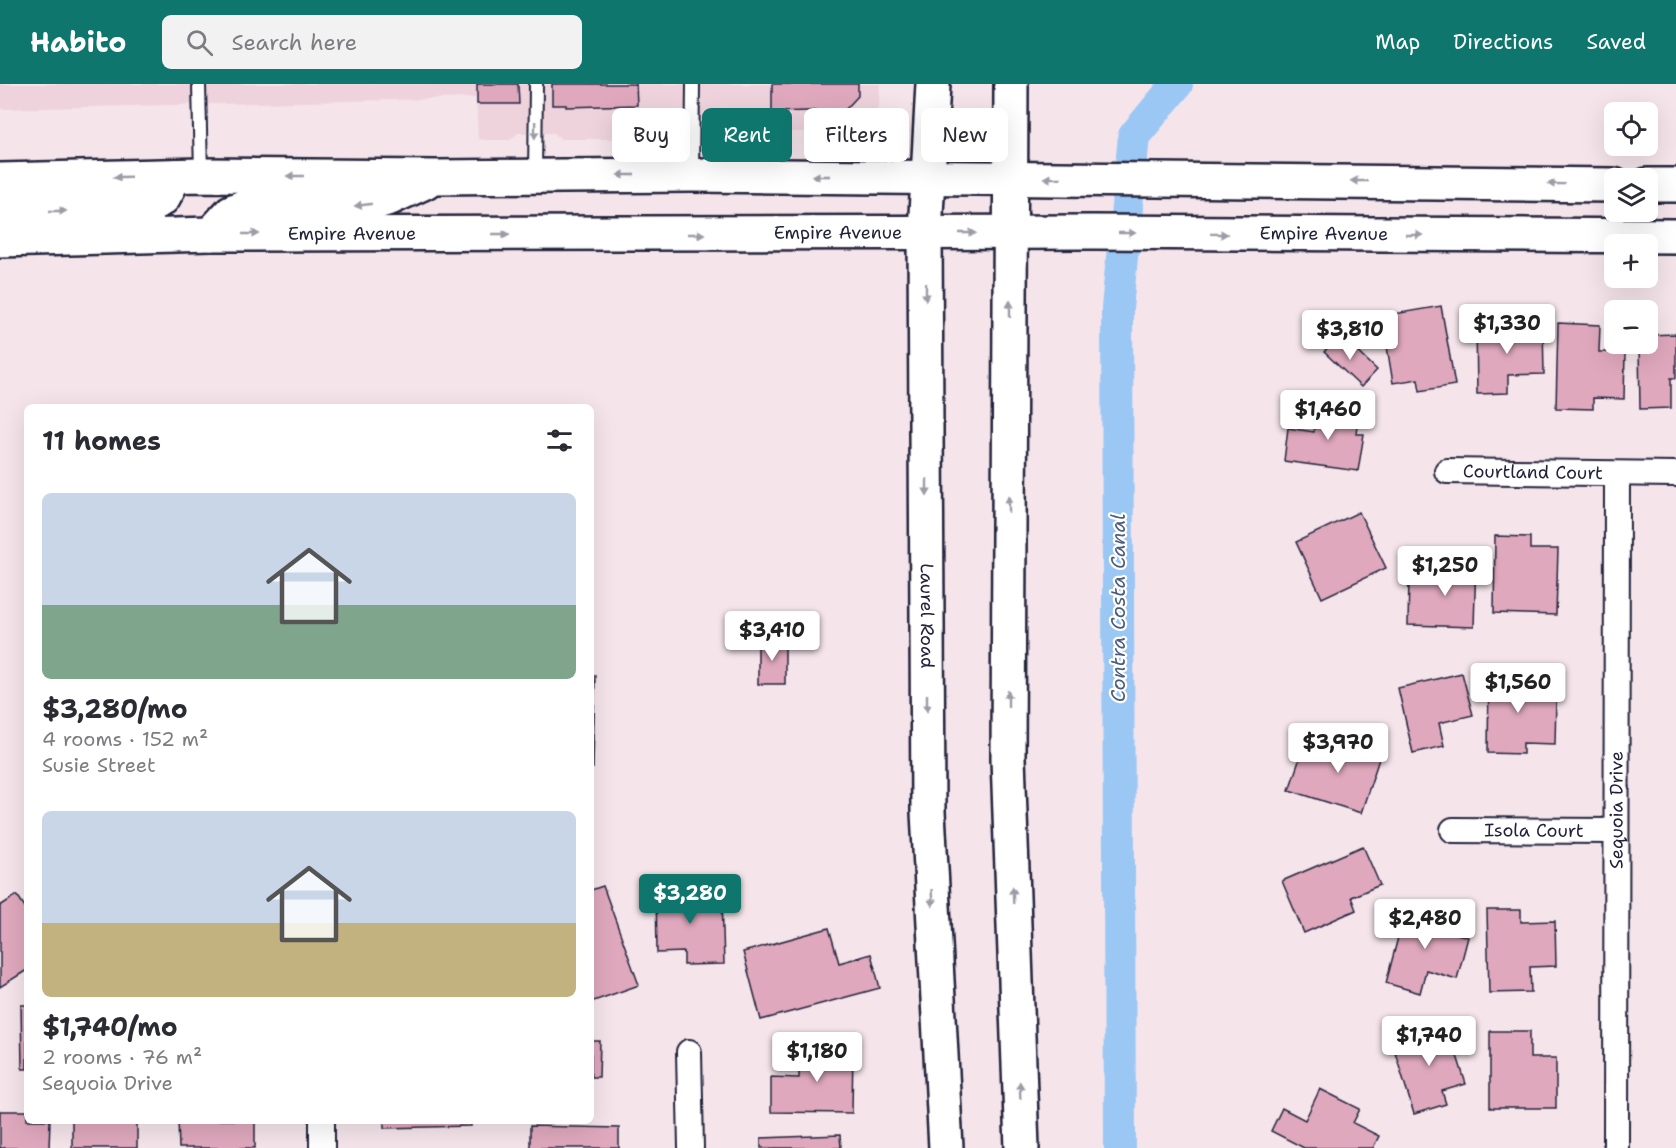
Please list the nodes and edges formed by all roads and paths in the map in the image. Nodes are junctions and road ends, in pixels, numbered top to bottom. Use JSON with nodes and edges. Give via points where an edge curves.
{"nodes":[{"id":1,"x":199,"y":84,"type":"edge"},
{"id":2,"x":536,"y":84,"type":"edge"},
{"id":3,"x":693,"y":84,"type":"edge"},
{"id":4,"x":933,"y":84,"type":"edge"},
{"id":5,"x":1011,"y":84,"type":"edge"},
{"id":6,"x":188,"y":175,"type":"junction"},
{"id":7,"x":692,"y":175,"type":"junction"},
{"id":8,"x":534,"y":176,"type":"junction"},
{"id":9,"x":437,"y":177,"type":"junction"},
{"id":10,"x":928,"y":177,"type":"junction"},
{"id":11,"x":1011,"y":178,"type":"junction"},
{"id":12,"x":0,"y":180,"type":"edge"},
{"id":13,"x":1604,"y":185,"type":"edge"},
{"id":14,"x":1658,"y":185,"type":"edge"},
{"id":15,"x":1676,"y":185,"type":"edge"},
{"id":16,"x":0,"y":212,"type":"edge"},
{"id":17,"x":925,"y":233,"type":"junction"},
{"id":18,"x":1011,"y":233,"type":"junction"},
{"id":19,"x":211,"y":234,"type":"junction"},
{"id":20,"x":1676,"y":236,"type":"edge"},
{"id":21,"x":0,"y":240,"type":"edge"},
{"id":22,"x":1446,"y":471,"type":"dead end"},
{"id":23,"x":1617,"y":474,"type":"junction"},
{"id":24,"x":1676,"y":474,"type":"edge"},
{"id":25,"x":1453,"y":830,"type":"dead end"},
{"id":26,"x":1616,"y":831,"type":"junction"},
{"id":27,"x":689,"y":1052,"type":"dead end"},
{"id":28,"x":322,"y":1124,"type":"edge"},
{"id":29,"x":322,"y":1148,"type":"edge"},
{"id":30,"x":691,"y":1148,"type":"edge"},
{"id":31,"x":946,"y":1148,"type":"edge"},
{"id":32,"x":1022,"y":1148,"type":"edge"},
{"id":33,"x":1616,"y":1148,"type":"edge"}],
"edges":[{"from":1,"to":6,"type":"lane"},
{"from":2,"to":8,"type":"lane","one_way":true},
{"from":3,"to":7,"type":"lane"},
{"from":4,"to":10,"type":"main road","name":"Laurel Road"},
{"from":5,"to":11,"type":"main road"},
{"from":9,"to":6,"type":"main road","one_way":true},
{"from":6,"to":12,"type":"main road","one_way":true},
{"from":16,"to":6,"type":"main road","one_way":true,"via":[[149,207]]},
{"from":7,"to":8,"type":"main road","one_way":true},
{"from":10,"to":7,"type":"main road","one_way":true},
{"from":8,"to":9,"type":"main road"},
{"from":9,"to":19,"type":"main road","one_way":true,"via":[[364,206],[243,207],[231,212]]},
{"from":10,"to":11,"type":"main road"},
{"from":10,"to":17,"type":"main road","name":"Laurel Road"},
{"from":13,"to":11,"type":"main road","one_way":true},
{"from":11,"to":18,"type":"main road"},
{"from":14,"to":15,"type":"main road"},
{"from":17,"to":18,"type":"main road","name":"Empire Avenue","one_way":true},
{"from":19,"to":17,"type":"main road","name":"Empire Avenue","one_way":true},
{"from":17,"to":31,"type":"main road","name":"Laurel Road","one_way":true,"via":[[928,812]]},
{"from":18,"to":20,"type":"main road","name":"Empire Avenue","one_way":true},
{"from":32,"to":18,"type":"main road","one_way":true,"via":[[1008,758]]},
{"from":19,"to":21,"type":"main road","name":"Empire Avenue"},
{"from":22,"to":23,"type":"street","name":"Courtland Court"},
{"from":23,"to":24,"type":"street","name":"Courtland Court"},
{"from":23,"to":26,"type":"street","name":"Sequoia Drive"},
{"from":25,"to":26,"type":"street","name":"Isola Court"},
{"from":26,"to":33,"type":"street","name":"Sequoia Drive"},
{"from":27,"to":30,"type":"street"},
{"from":28,"to":29,"type":"street"}]}
